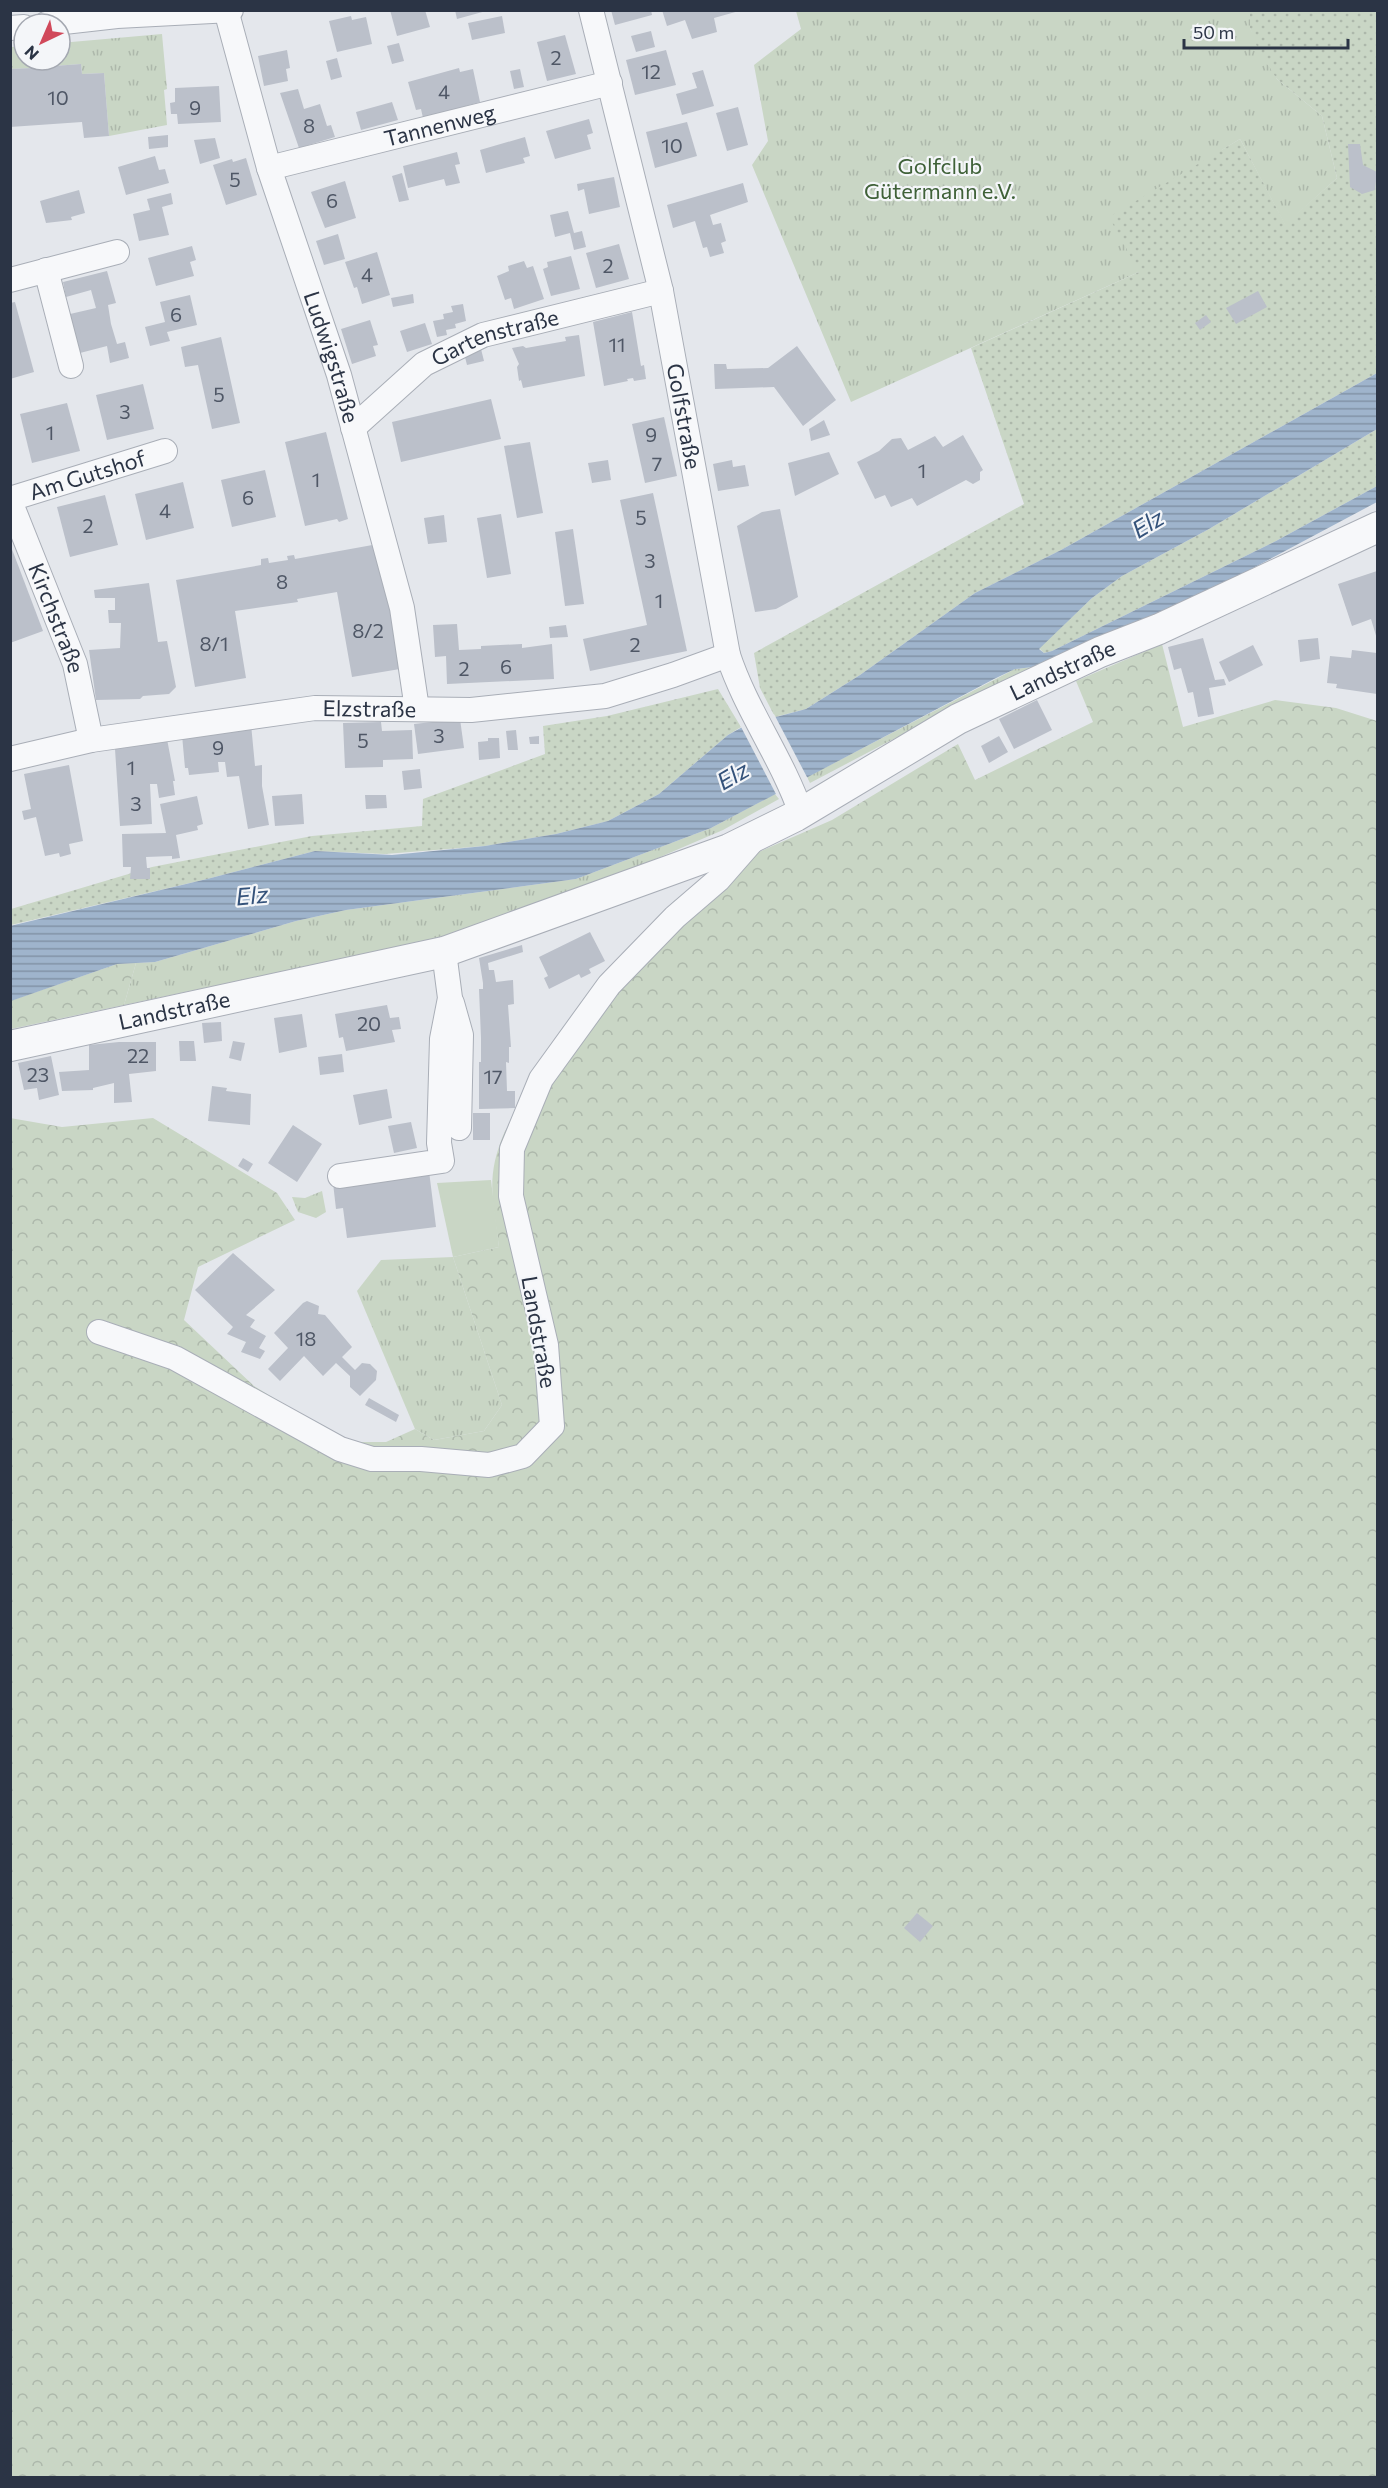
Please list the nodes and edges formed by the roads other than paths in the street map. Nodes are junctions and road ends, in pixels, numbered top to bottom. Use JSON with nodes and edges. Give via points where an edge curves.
{"nodes":[{"id":1,"x":591,"y":10,"type":"edge"},
{"id":2,"x":228,"y":11,"type":"edge"},
{"id":3,"x":72,"y":21,"type":"edge"},
{"id":4,"x":610,"y":83,"type":"junction"},
{"id":5,"x":269,"y":168,"type":"junction"},
{"id":6,"x":117,"y":252,"type":"dead end"},
{"id":7,"x":46,"y":270,"type":"junction"},
{"id":8,"x":10,"y":280,"type":"edge"},
{"id":9,"x":661,"y":291,"type":"junction"},
{"id":10,"x":71,"y":366,"type":"dead end"},
{"id":11,"x":353,"y":428,"type":"junction"},
{"id":12,"x":165,"y":451,"type":"dead end"},
{"id":13,"x":10,"y":500,"type":"edge"},
{"id":14,"x":1377,"y":527,"type":"edge"},
{"id":15,"x":728,"y":655,"type":"junction"},
{"id":16,"x":417,"y":709,"type":"junction"},
{"id":17,"x":91,"y":740,"type":"junction"},
{"id":18,"x":10,"y":759,"type":"edge"},
{"id":19,"x":797,"y":802,"type":"junction"},
{"id":20,"x":758,"y":834,"type":"junction"},
{"id":21,"x":444,"y":952,"type":"junction"},
{"id":22,"x":450,"y":998,"type":"junction"},
{"id":23,"x":10,"y":1046,"type":"edge"},
{"id":24,"x":459,"y":1128,"type":"dead end"},
{"id":25,"x":340,"y":1176,"type":"dead end"},
{"id":26,"x":99,"y":1332,"type":"dead end"}],
"edges":[{"from":1,"to":4,"type":"street","name":"Golfstraße"},
{"from":2,"to":3,"type":"street"},
{"from":2,"to":5,"type":"street","name":"Ludwigstraße"},
{"from":4,"to":5,"type":"street","name":"Tannenweg"},
{"from":4,"to":9,"type":"street","name":"Golfstraße"},
{"from":5,"to":11,"type":"street","name":"Ludwigstraße"},
{"from":6,"to":7,"type":"street"},
{"from":7,"to":8,"type":"street"},
{"from":7,"to":10,"type":"street"},
{"from":9,"to":11,"type":"street","name":"Gartenstraße","via":[[483,335],[424,364]]},
{"from":9,"to":15,"type":"street","name":"Golfstraße"},
{"from":11,"to":16,"type":"street","name":"Ludwigstraße","via":[[402,608]]},
{"from":12,"to":13,"type":"street","name":"Am Gutshof"},
{"from":13,"to":17,"type":"street","name":"Kirchstraße","via":[[75,664]]},
{"from":14,"to":19,"type":"street","name":"Landstraße","via":[[958,719]]},
{"from":15,"to":16,"type":"street","name":"Elzstraße","via":[[605,696],[471,710]]},
{"from":15,"to":19,"type":"street","name":"Golfstraße","via":[[743,696]]},
{"from":16,"to":17,"type":"street","name":"Elzstraße","via":[[315,708]]},
{"from":17,"to":18,"type":"street","name":"Elzstraße"},
{"from":19,"to":20,"type":"street","name":"Landstraße"},
{"from":20,"to":21,"type":"street","name":"Landstraße","via":[[707,857]]},
{"from":20,"to":26,"type":"street","name":"Landstraße","via":[[718,880],[675,917],[609,985],[541,1079],[512,1149],[511,1196],[546,1345],[552,1426],[523,1456],[489,1465],[372,1459],[340,1449],[175,1358]]},
{"from":21,"to":22,"type":"street"},
{"from":21,"to":23,"type":"street","name":"Landstraße"},
{"from":22,"to":24,"type":"street","via":[[461,1035]]},
{"from":22,"to":25,"type":"street","via":[[442,1039],[442,1161]]}]}
